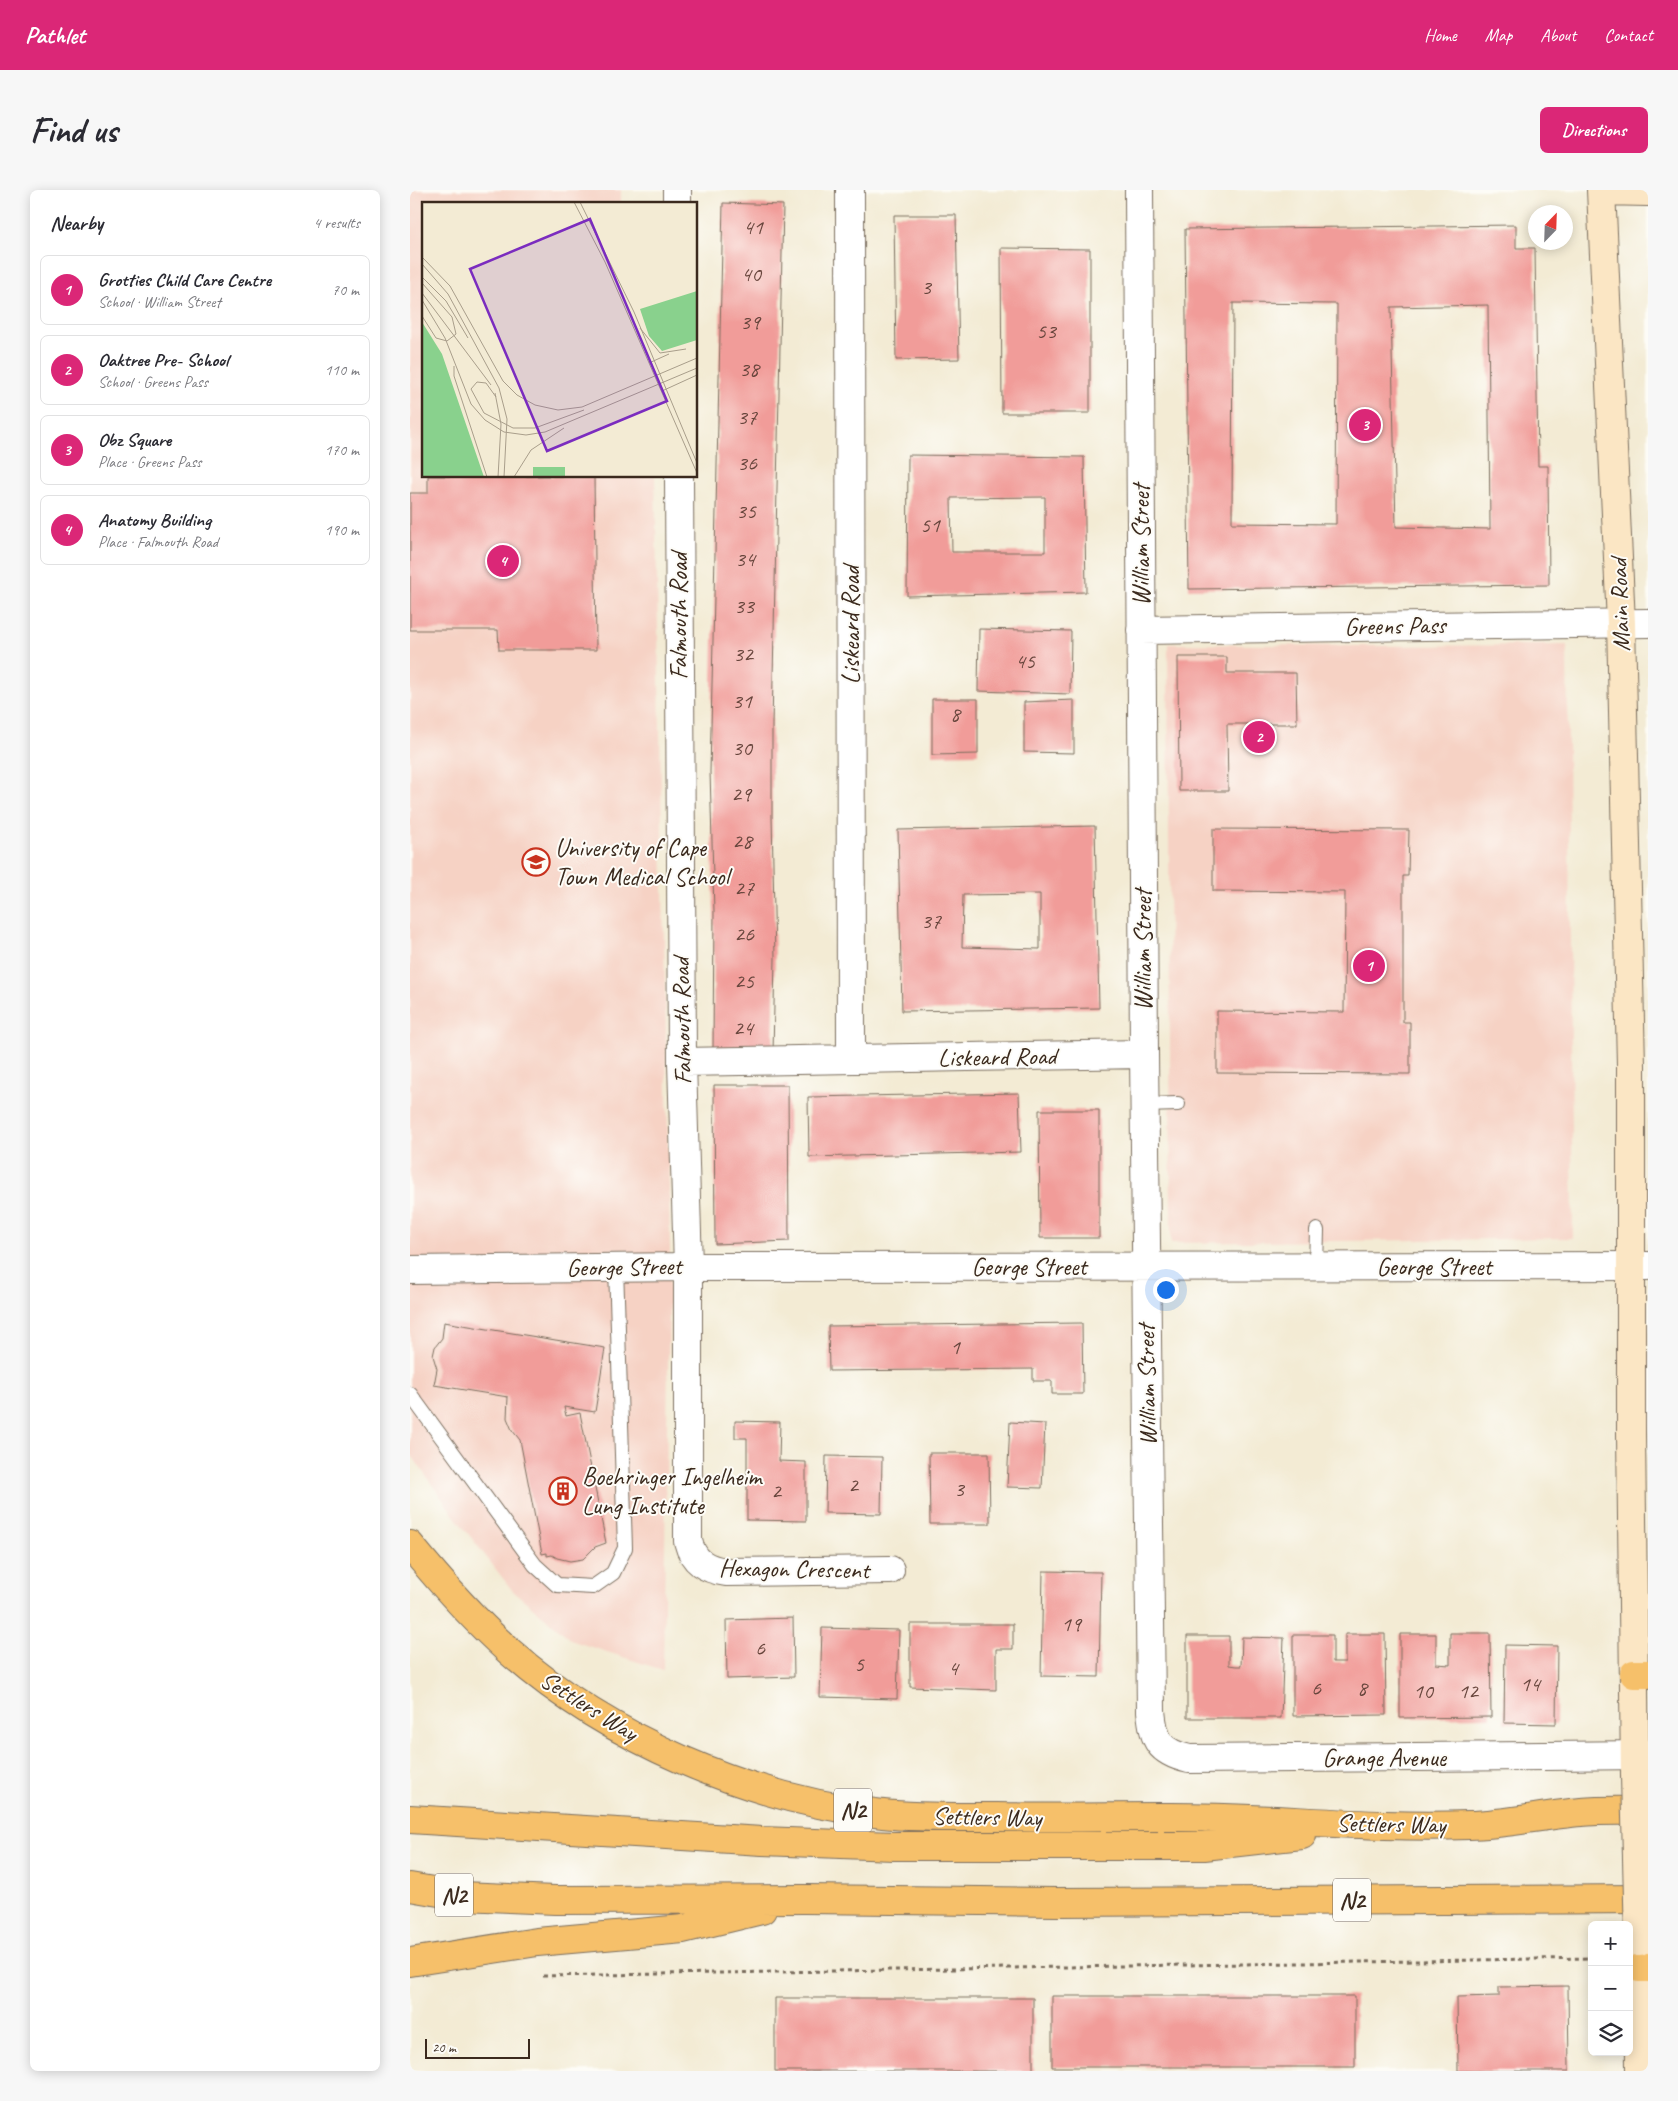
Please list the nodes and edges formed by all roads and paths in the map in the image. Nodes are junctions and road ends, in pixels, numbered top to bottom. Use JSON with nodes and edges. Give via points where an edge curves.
{"nodes":[{"id":1,"x":850,"y":190,"type":"edge"},
{"id":2,"x":1139,"y":190,"type":"edge"},
{"id":3,"x":1590,"y":190,"type":"edge"},
{"id":4,"x":1601,"y":190,"type":"edge"},
{"id":5,"x":1648,"y":192,"type":"edge"},
{"id":6,"x":679,"y":478,"type":"edge"},
{"id":7,"x":1621,"y":623,"type":"junction"},
{"id":8,"x":1648,"y":623,"type":"edge"},
{"id":9,"x":1142,"y":630,"type":"junction"},
{"id":10,"x":1144,"y":1054,"type":"junction"},
{"id":11,"x":851,"y":1059,"type":"junction"},
{"id":12,"x":682,"y":1062,"type":"junction"},
{"id":13,"x":1178,"y":1104,"type":"dead end"},
{"id":14,"x":1144,"y":1105,"type":"junction"},
{"id":15,"x":1639,"y":1123,"type":"edge"},
{"id":16,"x":1317,"y":1230,"type":"dead end"},
{"id":17,"x":1639,"y":1266,"type":"edge"},
{"id":18,"x":688,"y":1267,"type":"junction"},
{"id":19,"x":1316,"y":1267,"type":"junction"},
{"id":20,"x":616,"y":1268,"type":"junction"},
{"id":21,"x":1146,"y":1268,"type":"junction"},
{"id":22,"x":410,"y":1270,"type":"edge"},
{"id":23,"x":410,"y":1394,"type":"edge"},
{"id":24,"x":1639,"y":1399,"type":"edge"},
{"id":25,"x":410,"y":1545,"type":"edge"},
{"id":26,"x":699,"y":1563,"type":"joint"},
{"id":27,"x":890,"y":1570,"type":"dead end"},
{"id":28,"x":1641,"y":1674,"type":"edge"},
{"id":29,"x":1151,"y":1711,"type":"joint"},
{"id":30,"x":1640,"y":1762,"type":"edge"},
{"id":31,"x":1648,"y":1811,"type":"edge"},
{"id":32,"x":410,"y":1819,"type":"edge"},
{"id":33,"x":1380,"y":1826,"type":"junction"},
{"id":34,"x":410,"y":1887,"type":"edge"},
{"id":35,"x":1648,"y":1898,"type":"edge"},
{"id":36,"x":805,"y":1899,"type":"junction"},
{"id":37,"x":1588,"y":1958,"type":"edge"},
{"id":38,"x":1642,"y":1959,"type":"edge"},
{"id":39,"x":410,"y":1962,"type":"edge"},
{"id":40,"x":534,"y":1976,"type":"dead end"},
{"id":41,"x":1640,"y":2071,"type":"edge"}],
"edges":[{"from":1,"to":11,"type":"street","name":"Liskeard Road"},
{"from":2,"to":9,"type":"street","name":"William Street"},
{"from":3,"to":4,"type":"street"},
{"from":4,"to":5,"type":"main road"},
{"from":4,"to":7,"type":"main road","name":"Main Road"},
{"from":6,"to":12,"type":"street","name":"Falmouth Road"},
{"from":7,"to":8,"type":"street","name":"Greens Pass"},
{"from":7,"to":9,"type":"street","name":"Greens Pass"},
{"from":7,"to":15,"type":"main road","name":"Main Road"},
{"from":9,"to":10,"type":"street","name":"William Street"},
{"from":10,"to":11,"type":"street","name":"Liskeard Road"},
{"from":10,"to":14,"type":"street","name":"William Street"},
{"from":11,"to":12,"type":"street","name":"Liskeard Road"},
{"from":12,"to":18,"type":"street","name":"Falmouth Road"},
{"from":13,"to":14,"type":"lane"},
{"from":14,"to":21,"type":"street","name":"William Street"},
{"from":15,"to":17,"type":"main road","name":"Main Road"},
{"from":16,"to":19,"type":"lane"},
{"from":17,"to":19,"type":"street","name":"George Street"},
{"from":17,"to":24,"type":"main road","name":"Main Road"},
{"from":18,"to":20,"type":"street","name":"George Street"},
{"from":18,"to":21,"type":"street","name":"George Street"},
{"from":18,"to":26,"type":"street","name":"Falmouth Road","via":[[688,1540]]},
{"from":19,"to":21,"type":"street","name":"George Street"},
{"from":20,"to":22,"type":"street","name":"George Street"},
{"from":20,"to":23,"type":"lane","via":[[625,1548],[613,1573],[592,1587],[558,1585],[535,1565]]},
{"from":21,"to":29,"type":"street","name":"William Street"},
{"from":24,"to":28,"type":"main road","name":"Main Road"},
{"from":25,"to":33,"type":"highway","name":"Settlers Way","number":"N2","via":[[474,1618],[525,1664],[582,1704],[659,1748],[708,1770],[793,1797],[884,1814],[942,1817],[1204,1817]]},
{"from":26,"to":27,"type":"street","name":"Hexagon Crescent","via":[[712,1570],[726,1572]]},
{"from":28,"to":30,"type":"main road","name":"Main Road"},
{"from":29,"to":30,"type":"street","name":"Grange Avenue","via":[[1158,1742],[1171,1755],[1189,1759]]},
{"from":30,"to":38,"type":"main road","name":"Main Road","bridge":true},
{"from":31,"to":33,"type":"highway","name":"Settlers Way","number":"N2","via":[[1584,1811],[1472,1825]]},
{"from":32,"to":33,"type":"highway","via":[[894,1846],[1204,1846]]},
{"from":34,"to":36,"type":"highway","number":"N2","via":[[462,1896],[555,1900]]},
{"from":35,"to":36,"type":"highway","number":"N2","via":[[1056,1902]]},
{"from":36,"to":39,"type":"highway","via":[[683,1929],[537,1942]]},
{"from":37,"to":40,"type":"path"},
{"from":38,"to":41,"type":"main road","name":"Main Road"}]}
